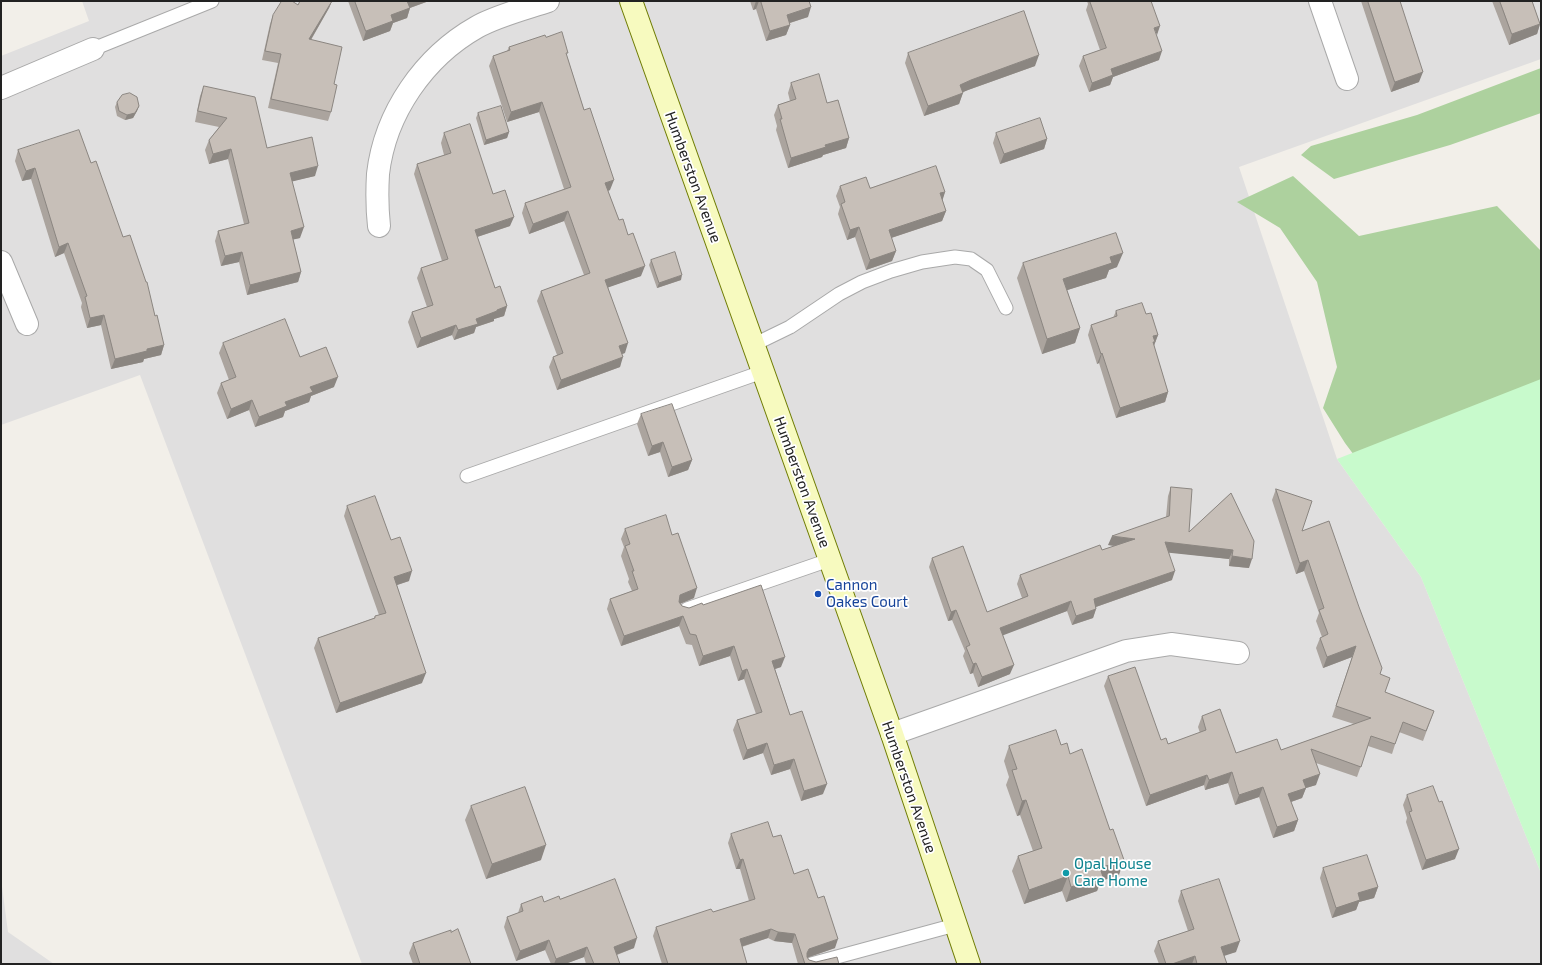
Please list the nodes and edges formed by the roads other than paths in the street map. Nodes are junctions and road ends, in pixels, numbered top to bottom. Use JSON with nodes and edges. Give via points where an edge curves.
{"nodes":[{"id":1,"x":212,"y":1,"type":"edge"},
{"id":2,"x":548,"y":1,"type":"edge"},
{"id":3,"x":631,"y":1,"type":"edge"},
{"id":4,"x":1320,"y":1,"type":"edge"},
{"id":5,"x":93,"y":49,"type":"joint"},
{"id":6,"x":1347,"y":79,"type":"dead end"},
{"id":7,"x":1,"y":88,"type":"edge"},
{"id":8,"x":379,"y":226,"type":"dead end"},
{"id":9,"x":1,"y":262,"type":"edge"},
{"id":10,"x":1006,"y":308,"type":"dead end"},
{"id":11,"x":27,"y":324,"type":"dead end"},
{"id":12,"x":753,"y":345,"type":"junction"},
{"id":13,"x":762,"y":372,"type":"junction"},
{"id":14,"x":467,"y":476,"type":"dead end"},
{"id":15,"x":829,"y":560,"type":"junction"},
{"id":16,"x":683,"y":610,"type":"edge"},
{"id":17,"x":1238,"y":653,"type":"dead end"},
{"id":18,"x":892,"y":734,"type":"junction"},
{"id":19,"x":955,"y":925,"type":"junction"},
{"id":20,"x":811,"y":964,"type":"edge"},
{"id":21,"x":969,"y":964,"type":"edge"}],
"edges":[{"from":1,"to":5,"type":"lane"},
{"from":2,"to":8,"type":"street","via":[[478,27],[455,41],[418,78],[403,99],[383,147],[377,199]]},
{"from":3,"to":12,"type":"main road","name":"Humberston Avenue"},
{"from":4,"to":6,"type":"street"},
{"from":5,"to":7,"type":"street"},
{"from":9,"to":11,"type":"street"},
{"from":10,"to":12,"type":"lane","via":[[987,270],[971,259],[955,257],[891,270],[862,282],[790,326]]},
{"from":12,"to":13,"type":"main road","name":"Humberston Avenue"},
{"from":13,"to":14,"type":"lane"},
{"from":13,"to":15,"type":"main road","name":"Humberston Avenue"},
{"from":15,"to":16,"type":"lane"},
{"from":15,"to":18,"type":"main road","name":"Humberston Avenue"},
{"from":17,"to":18,"type":"street","via":[[1171,644],[1126,651]]},
{"from":18,"to":19,"type":"main road","name":"Humberston Avenue"},
{"from":19,"to":20,"type":"lane"},
{"from":19,"to":21,"type":"main road","name":"Humberston Avenue"}]}
